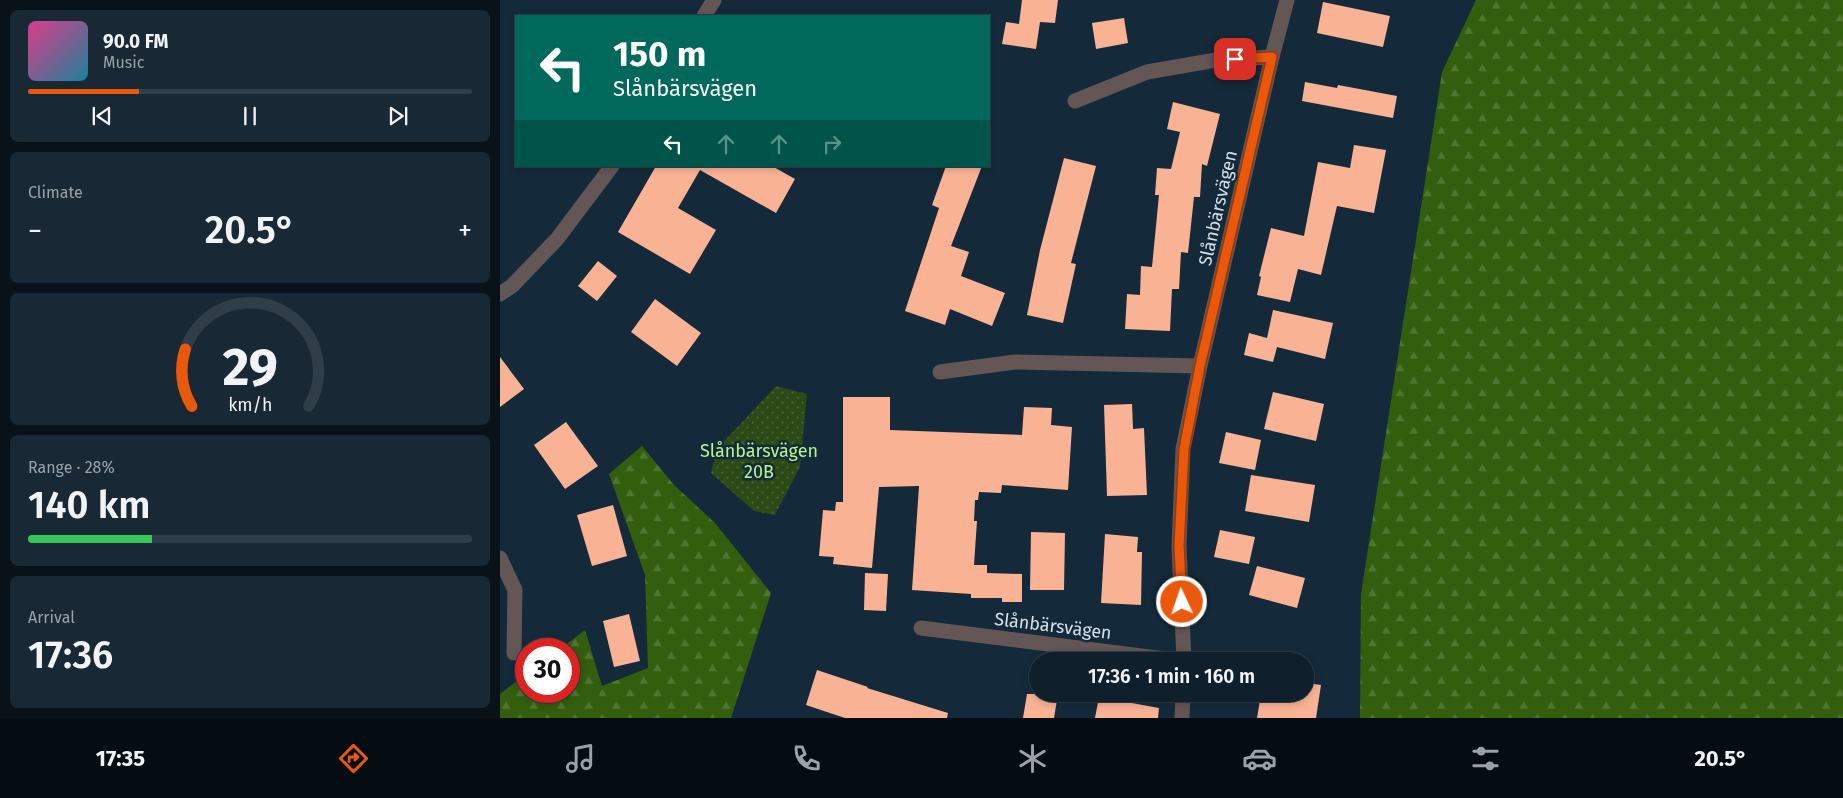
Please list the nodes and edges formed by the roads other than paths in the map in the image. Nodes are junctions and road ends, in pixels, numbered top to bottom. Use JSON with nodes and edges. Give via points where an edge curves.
{"nodes":[{"id":1,"x":714,"y":0,"type":"edge"},
{"id":2,"x":1287,"y":0,"type":"edge"},
{"id":3,"x":705,"y":15,"type":"edge"},
{"id":4,"x":1272,"y":57,"type":"junction"},
{"id":5,"x":1075,"y":100,"type":"dead end"},
{"id":6,"x":611,"y":167,"type":"edge"},
{"id":7,"x":500,"y":294,"type":"edge"},
{"id":8,"x":1200,"y":366,"type":"junction"},
{"id":9,"x":940,"y":372,"type":"dead end"},
{"id":10,"x":500,"y":558,"type":"edge"},
{"id":11,"x":921,"y":628,"type":"dead end"},
{"id":12,"x":1111,"y":652,"type":"edge"},
{"id":13,"x":1182,"y":652,"type":"edge"},
{"id":14,"x":514,"y":653,"type":"dead end"},
{"id":15,"x":1183,"y":702,"type":"edge"},
{"id":16,"x":1182,"y":718,"type":"edge"}],
"edges":[{"from":1,"to":3,"type":"street"},
{"from":2,"to":4,"type":"street","name":"Slånbärsvägen"},
{"from":4,"to":5,"type":"street","via":[[1216,60],[1147,72]]},
{"from":4,"to":8,"type":"street","name":"Slånbärsvägen"},
{"from":6,"to":7,"type":"street","via":[[557,239],[512,286]]},
{"from":8,"to":9,"type":"street","via":[[1015,362]]},
{"from":8,"to":13,"type":"street","name":"Slånbärsvägen","via":[[1184,449],[1179,546]]},
{"from":10,"to":14,"type":"street","via":[[515,590]]},
{"from":11,"to":12,"type":"street","name":"Slånbärsvägen"},
{"from":15,"to":16,"type":"street"}]}
